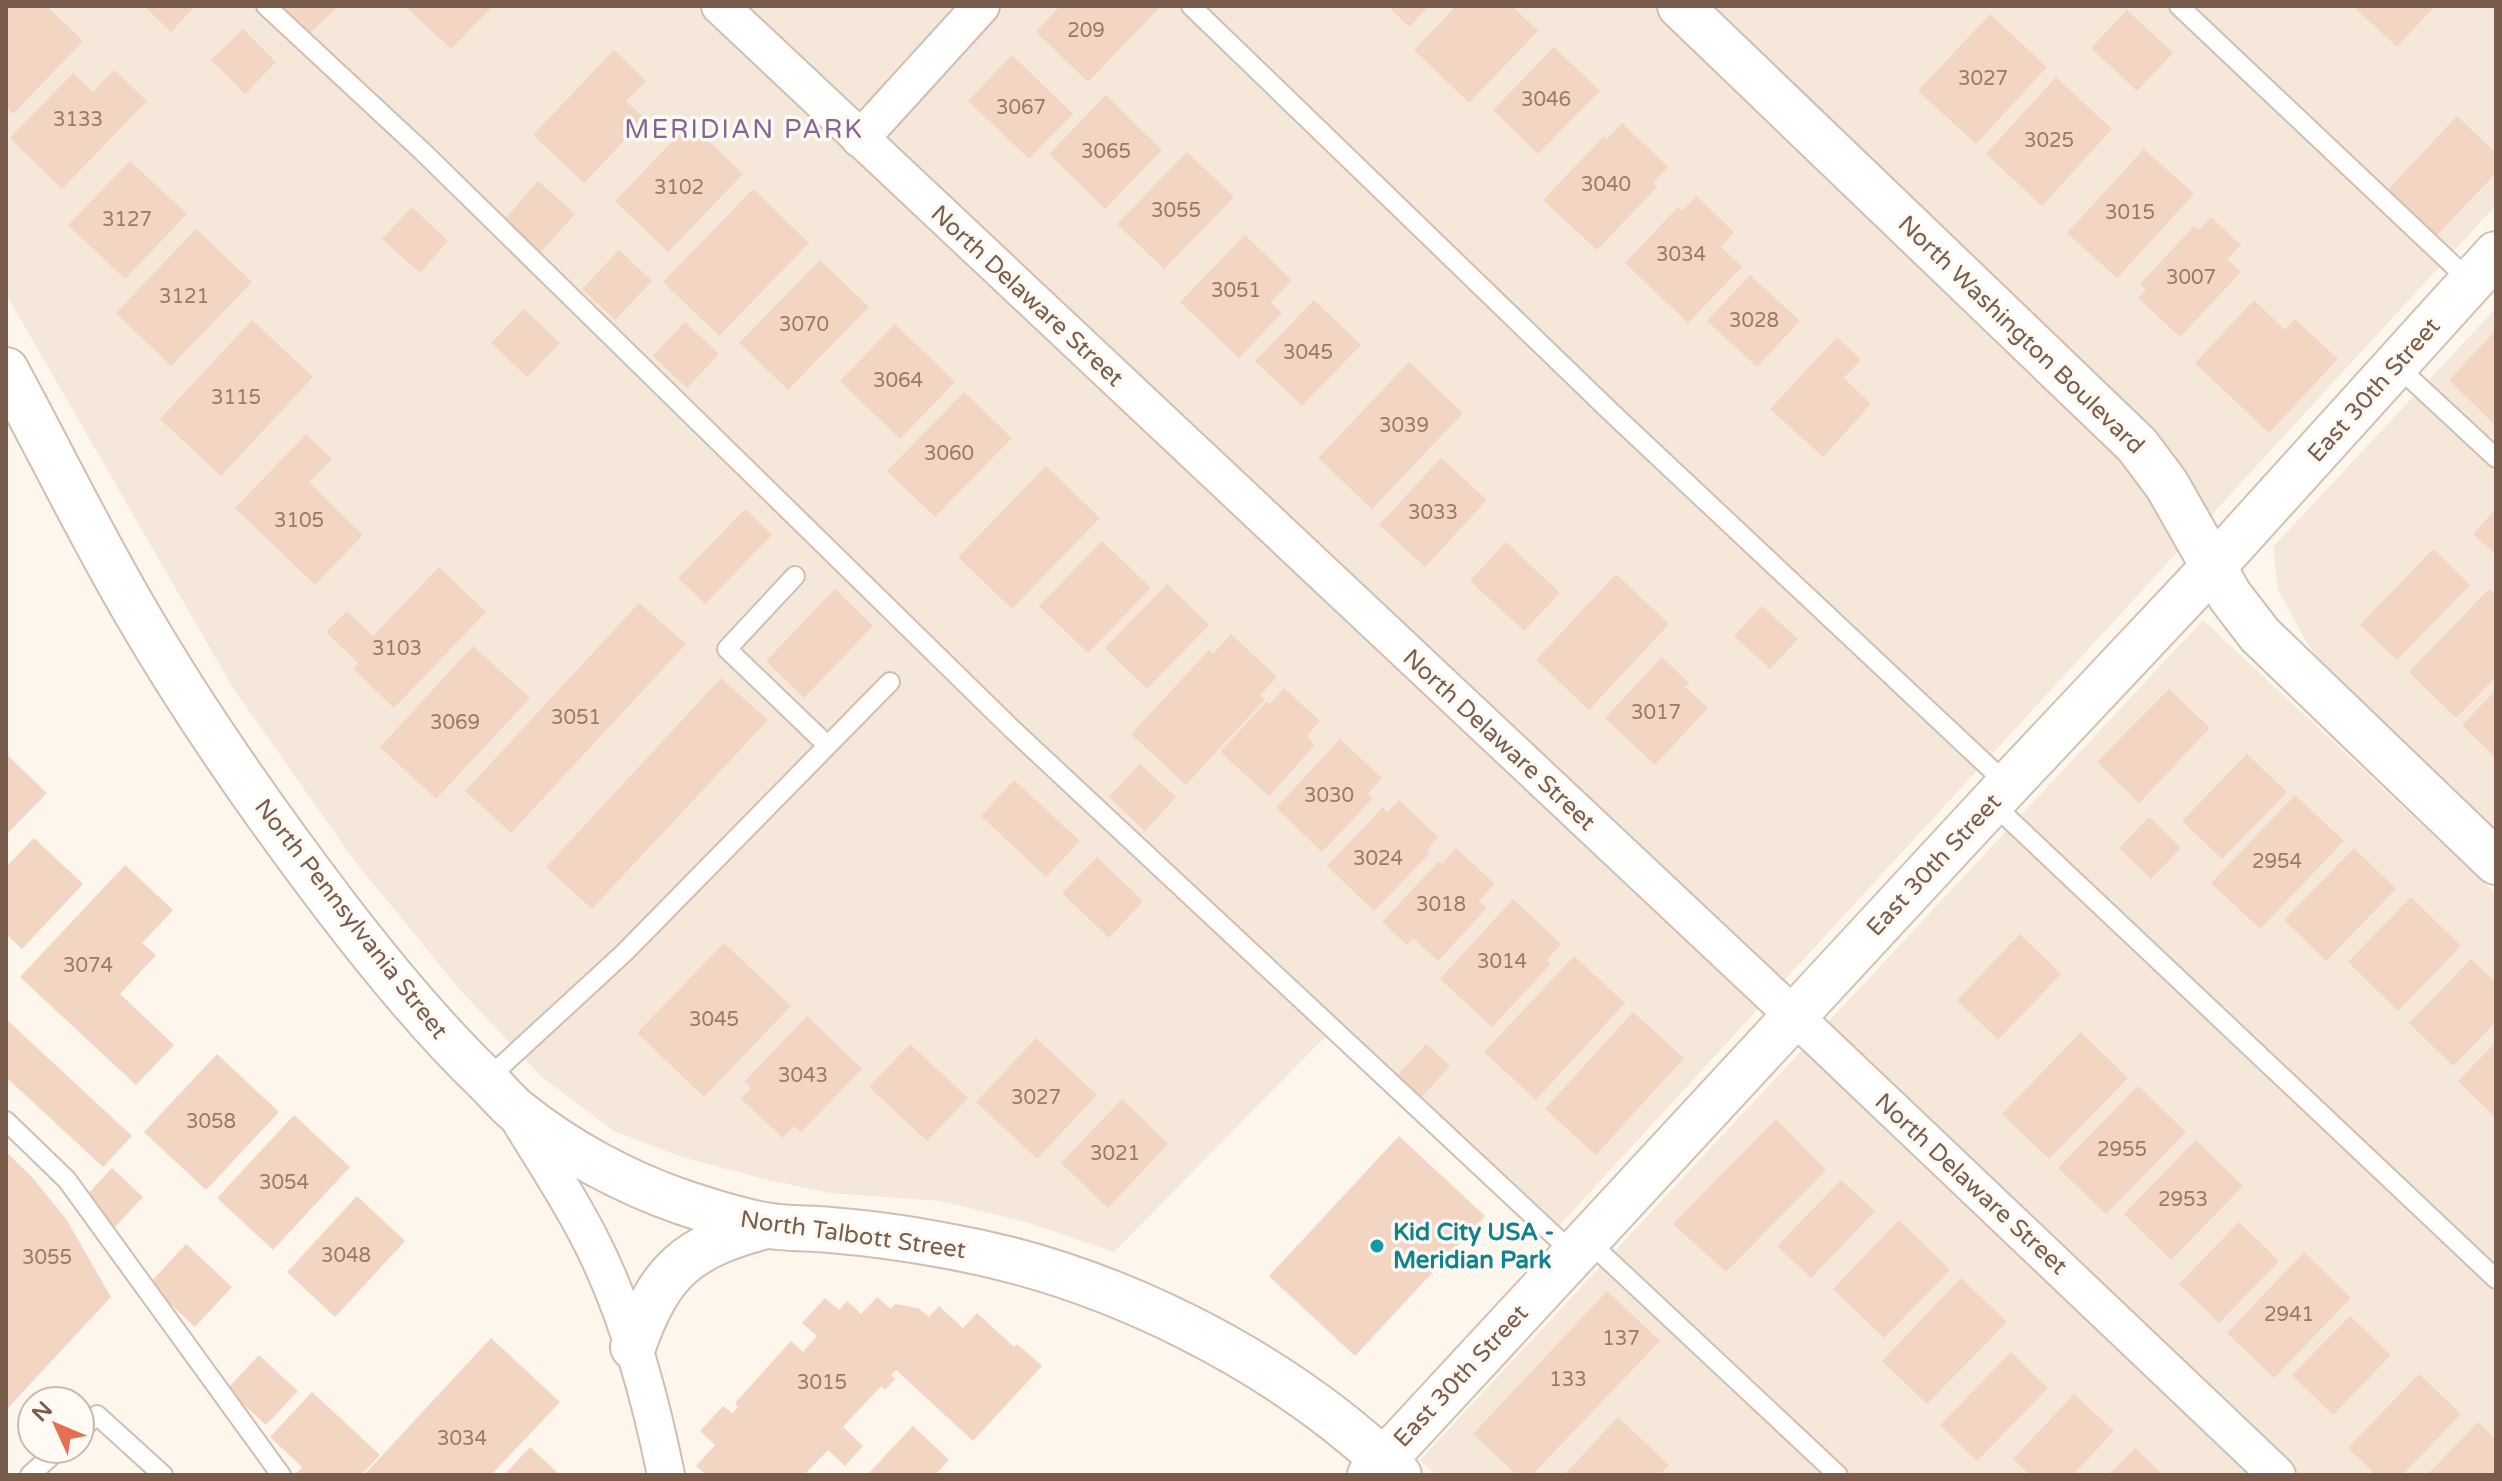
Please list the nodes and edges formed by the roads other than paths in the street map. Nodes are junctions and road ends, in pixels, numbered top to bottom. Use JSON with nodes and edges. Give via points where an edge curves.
{"nodes":[{"id":1,"x":266,"y":6,"type":"edge"},
{"id":2,"x":720,"y":6,"type":"edge"},
{"id":3,"x":981,"y":6,"type":"edge"},
{"id":4,"x":1191,"y":6,"type":"edge"},
{"id":5,"x":1680,"y":6,"type":"edge"},
{"id":6,"x":2179,"y":6,"type":"edge"},
{"id":7,"x":860,"y":139,"type":"junction"},
{"id":8,"x":2483,"y":268,"type":"edge"},
{"id":9,"x":2396,"y":365,"type":"junction"},
{"id":10,"x":6,"y":370,"type":"edge"},
{"id":11,"x":2496,"y":458,"type":"edge"},
{"id":12,"x":2213,"y":567,"type":"junction"},
{"id":13,"x":795,"y":576,"type":"dead end"},
{"id":14,"x":890,"y":682,"type":"dead end"},
{"id":15,"x":827,"y":745,"type":"junction"},
{"id":16,"x":2000,"y":794,"type":"junction"},
{"id":17,"x":2496,"y":862,"type":"edge"},
{"id":18,"x":1794,"y":1016,"type":"junction"},
{"id":19,"x":500,"y":1094,"type":"junction"},
{"id":20,"x":6,"y":1121,"type":"edge"},
{"id":21,"x":768,"y":1226,"type":"junction"},
{"id":22,"x":1581,"y":1247,"type":"junction"},
{"id":23,"x":2496,"y":1279,"type":"edge"},
{"id":24,"x":633,"y":1347,"type":"junction"},
{"id":25,"x":96,"y":1416,"type":"edge"},
{"id":26,"x":1384,"y":1470,"type":"edge"},
{"id":27,"x":163,"y":1475,"type":"edge"},
{"id":28,"x":281,"y":1475,"type":"edge"},
{"id":29,"x":666,"y":1475,"type":"edge"},
{"id":30,"x":1838,"y":1475,"type":"edge"},
{"id":31,"x":2277,"y":1475,"type":"edge"}],
"edges":[{"from":1,"to":22,"type":"lane","via":[[422,151],[1012,729]]},
{"from":2,"to":7,"type":"street","name":"North Delaware Street"},
{"from":3,"to":7,"type":"street"},
{"from":4,"to":16,"type":"lane"},
{"from":5,"to":12,"type":"street","name":"North Washington Boulevard","via":[[2127,434],[2167,485]]},
{"from":6,"to":8,"type":"lane"},
{"from":7,"to":18,"type":"street","name":"North Delaware Street"},
{"from":8,"to":9,"type":"street","name":"East 30th Street"},
{"from":9,"to":11,"type":"lane"},
{"from":9,"to":12,"type":"street","name":"East 30th Street"},
{"from":10,"to":19,"type":"street","name":"North Pennsylvania Street","via":[[109,565],[202,720],[356,933],[453,1048]]},
{"from":12,"to":16,"type":"street","name":"East 30th Street"},
{"from":12,"to":17,"type":"street","name":"North Washington Boulevard","via":[[2280,656]]},
{"from":13,"to":15,"type":"lane","via":[[727,649]]},
{"from":14,"to":15,"type":"lane"},
{"from":15,"to":19,"type":"lane","via":[[624,953]]},
{"from":16,"to":18,"type":"street","name":"East 30th Street"},
{"from":16,"to":23,"type":"lane"},
{"from":18,"to":22,"type":"street","name":"East 30th Street"},
{"from":18,"to":31,"type":"street","name":"North Delaware Street"},
{"from":19,"to":21,"type":"street","name":"North Talbott Street","via":[[555,1139],[634,1181],[675,1200]]},
{"from":19,"to":24,"type":"street","name":"North Pennsylvania Street","via":[[592,1241]]},
{"from":20,"to":28,"type":"lane","via":[[67,1180]]},
{"from":21,"to":24,"type":"street","via":[[711,1244],[670,1273]]},
{"from":21,"to":26,"type":"street","name":"North Talbott Street","via":[[951,1246],[1049,1271],[1123,1298],[1253,1364],[1336,1421]]},
{"from":22,"to":26,"type":"street","name":"East 30th Street"},
{"from":22,"to":30,"type":"lane"},
{"from":24,"to":29,"type":"street","name":"North Pennsylvania Street"},
{"from":25,"to":27,"type":"lane"}]}
